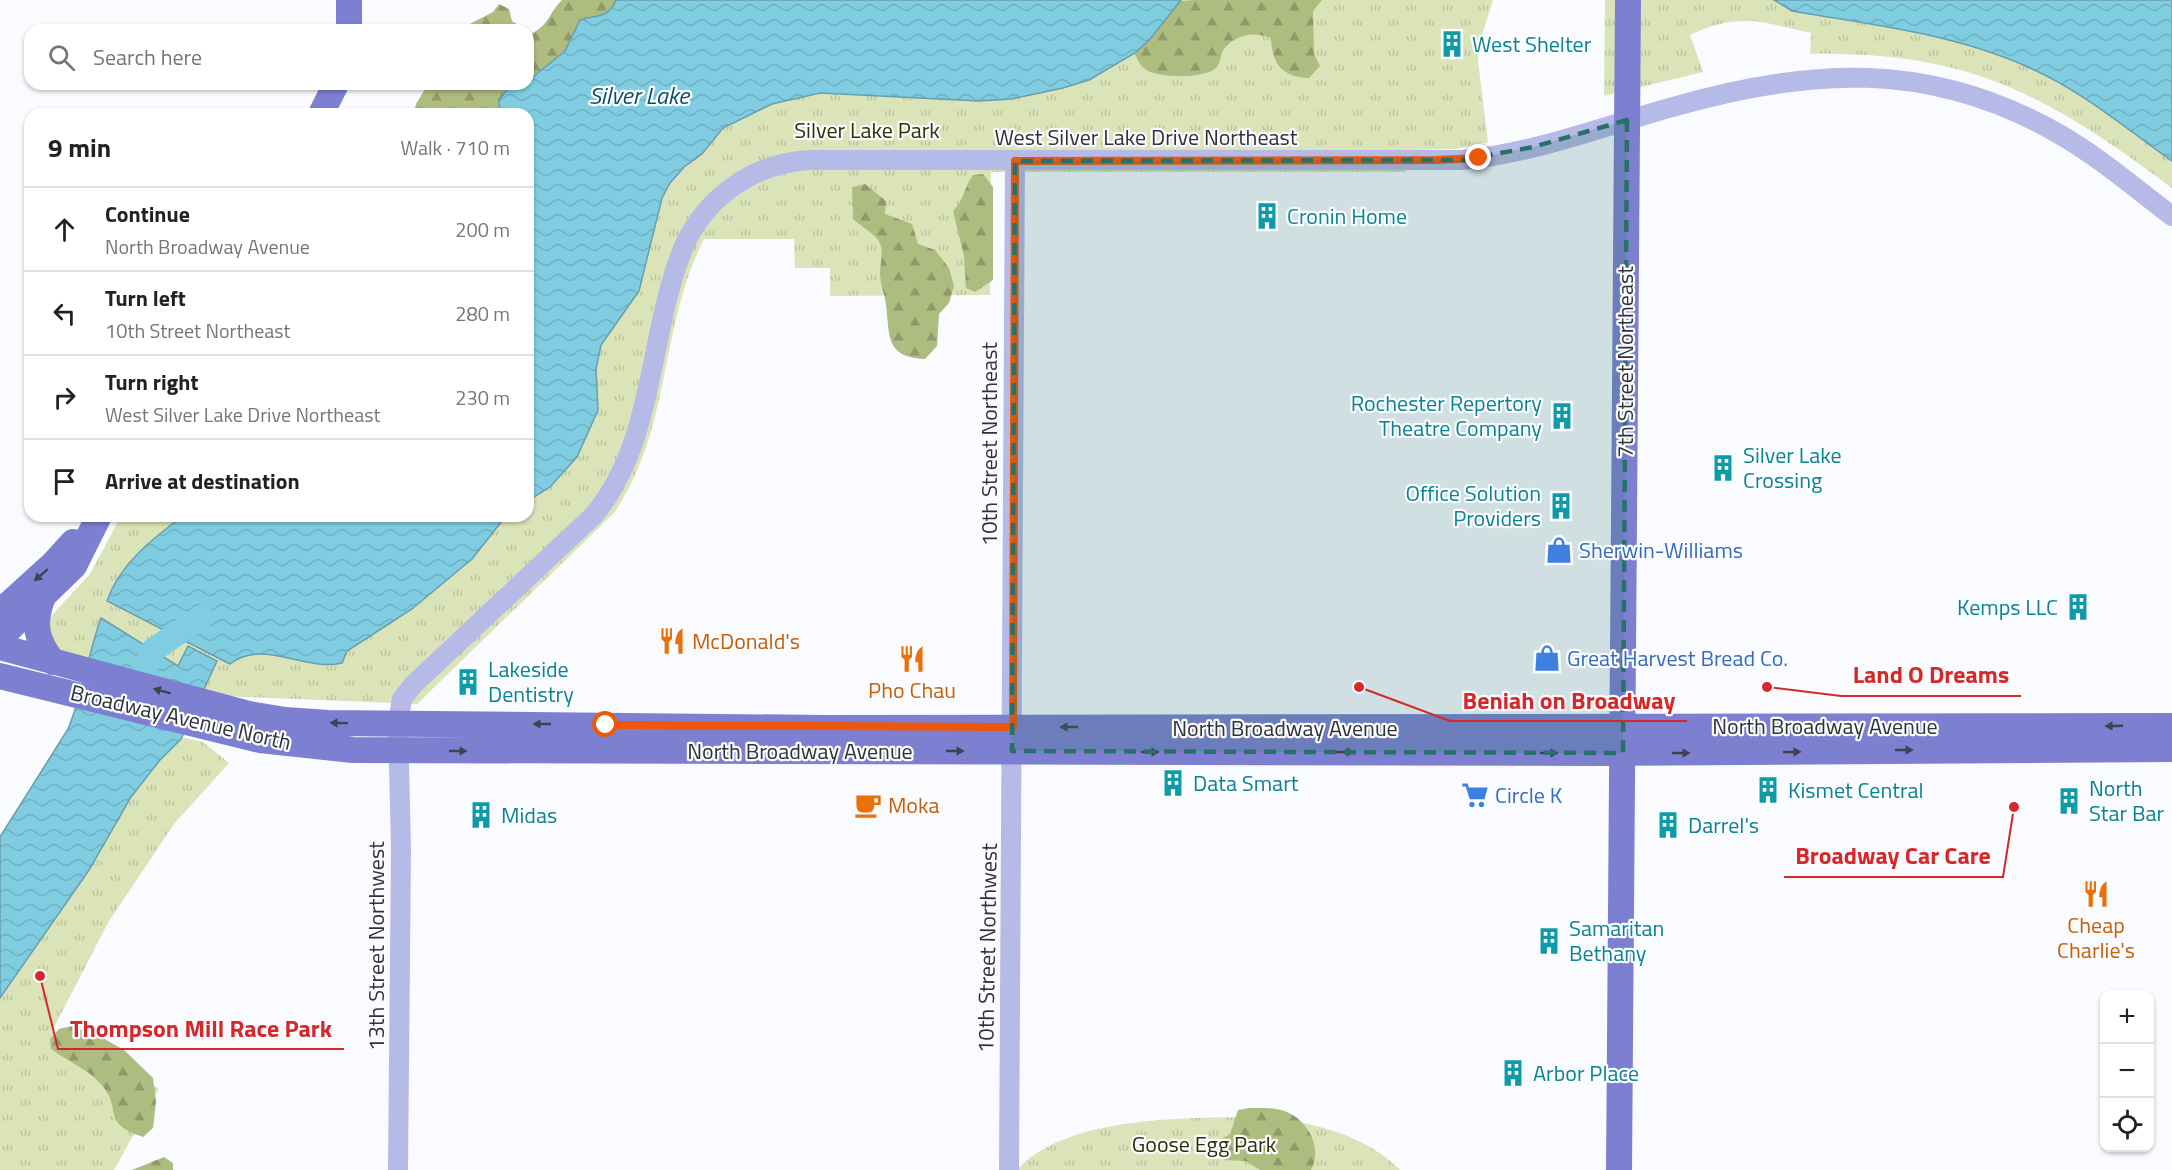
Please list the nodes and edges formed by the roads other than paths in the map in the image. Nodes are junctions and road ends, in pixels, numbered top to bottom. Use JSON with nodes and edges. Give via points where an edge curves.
{"nodes":[{"id":1,"x":350,"y":0,"type":"edge"},
{"id":2,"x":1628,"y":0,"type":"edge"},
{"id":3,"x":349,"y":24,"type":"edge"},
{"id":4,"x":333,"y":90,"type":"edge"},
{"id":5,"x":324,"y":108,"type":"edge"},
{"id":6,"x":1627,"y":120,"type":"junction"},
{"id":7,"x":1015,"y":161,"type":"junction"},
{"id":8,"x":2172,"y":216,"type":"edge"},
{"id":9,"x":91,"y":522,"type":"edge"},
{"id":10,"x":93,"y":522,"type":"edge"},
{"id":11,"x":42,"y":599,"type":"junction"},
{"id":12,"x":0,"y":612,"type":"edge"},
{"id":13,"x":0,"y":639,"type":"edge"},
{"id":14,"x":0,"y":647,"type":"edge"},
{"id":15,"x":56,"y":671,"type":"junction"},
{"id":16,"x":0,"y":676,"type":"edge"},
{"id":17,"x":215,"y":717,"type":"junction"},
{"id":18,"x":398,"y":723,"type":"junction"},
{"id":19,"x":1623,"y":725,"type":"junction"},
{"id":20,"x":2172,"y":726,"type":"edge"},
{"id":21,"x":1013,"y":739,"type":"junction"},
{"id":22,"x":2172,"y":749,"type":"edge"},
{"id":23,"x":399,"y":751,"type":"junction"},
{"id":24,"x":1623,"y":753,"type":"junction"},
{"id":25,"x":398,"y":1170,"type":"edge"},
{"id":26,"x":1008,"y":1170,"type":"edge"},
{"id":27,"x":1619,"y":1170,"type":"edge"}],
"edges":[{"from":1,"to":3,"type":"main road"},
{"from":2,"to":6,"type":"main road","name":"7th Street Northeast"},
{"from":4,"to":5,"type":"main road"},
{"from":6,"to":7,"type":"street","name":"West Silver Lake Drive Northeast","via":[[1533,147],[1463,160]]},
{"from":6,"to":8,"type":"street","name":"West Silver Lake Drive Northeast","via":[[1778,81],[1846,75],[1914,82],[1975,97],[2040,123],[2098,159]]},
{"from":6,"to":19,"type":"main road","name":"7th Street Northeast"},
{"from":7,"to":18,"type":"street","name":"West Silver Lake Drive Northeast","via":[[802,161],[761,170],[722,194],[697,222],[682,250],[632,446],[610,494],[594,515],[409,689],[400,706]]},
{"from":7,"to":21,"type":"street","name":"10th Street Northeast"},
{"from":9,"to":12,"type":"main road","one_way":true,"via":[[53,564]]},
{"from":10,"to":11,"type":"main road","via":[[74,567]]},
{"from":11,"to":13,"type":"main road"},
{"from":11,"to":15,"type":"main road","via":[[37,636]]},
{"from":14,"to":15,"type":"main road","name":"Broadway Avenue North"},
{"from":15,"to":16,"type":"main road","name":"Broadway Avenue North"},
{"from":15,"to":17,"type":"main road","name":"Broadway Avenue North"},
{"from":18,"to":17,"type":"main road","name":"Broadway Avenue North","one_way":true},
{"from":17,"to":23,"type":"main road","name":"Broadway Avenue North","via":[[300,746]]},
{"from":21,"to":18,"type":"main road","name":"North Broadway Avenue","one_way":true},
{"from":18,"to":23,"type":"street","name":"13th Street Northwest"},
{"from":20,"to":19,"type":"main road","name":"North Broadway Avenue","one_way":true},
{"from":19,"to":21,"type":"main road","name":"North Broadway Avenue","one_way":true,"via":[[1435,725]]},
{"from":19,"to":24,"type":"main road","name":"7th Street Northeast"},
{"from":23,"to":21,"type":"main road","name":"North Broadway Avenue","one_way":true},
{"from":21,"to":24,"type":"main road","name":"North Broadway Avenue","one_way":true},
{"from":21,"to":26,"type":"street","name":"10th Street Northwest"},
{"from":24,"to":22,"type":"main road","name":"North Broadway Avenue","one_way":true},
{"from":23,"to":25,"type":"street","name":"13th Street Northwest"},
{"from":24,"to":27,"type":"main road","name":"7th Street Northeast"}]}
